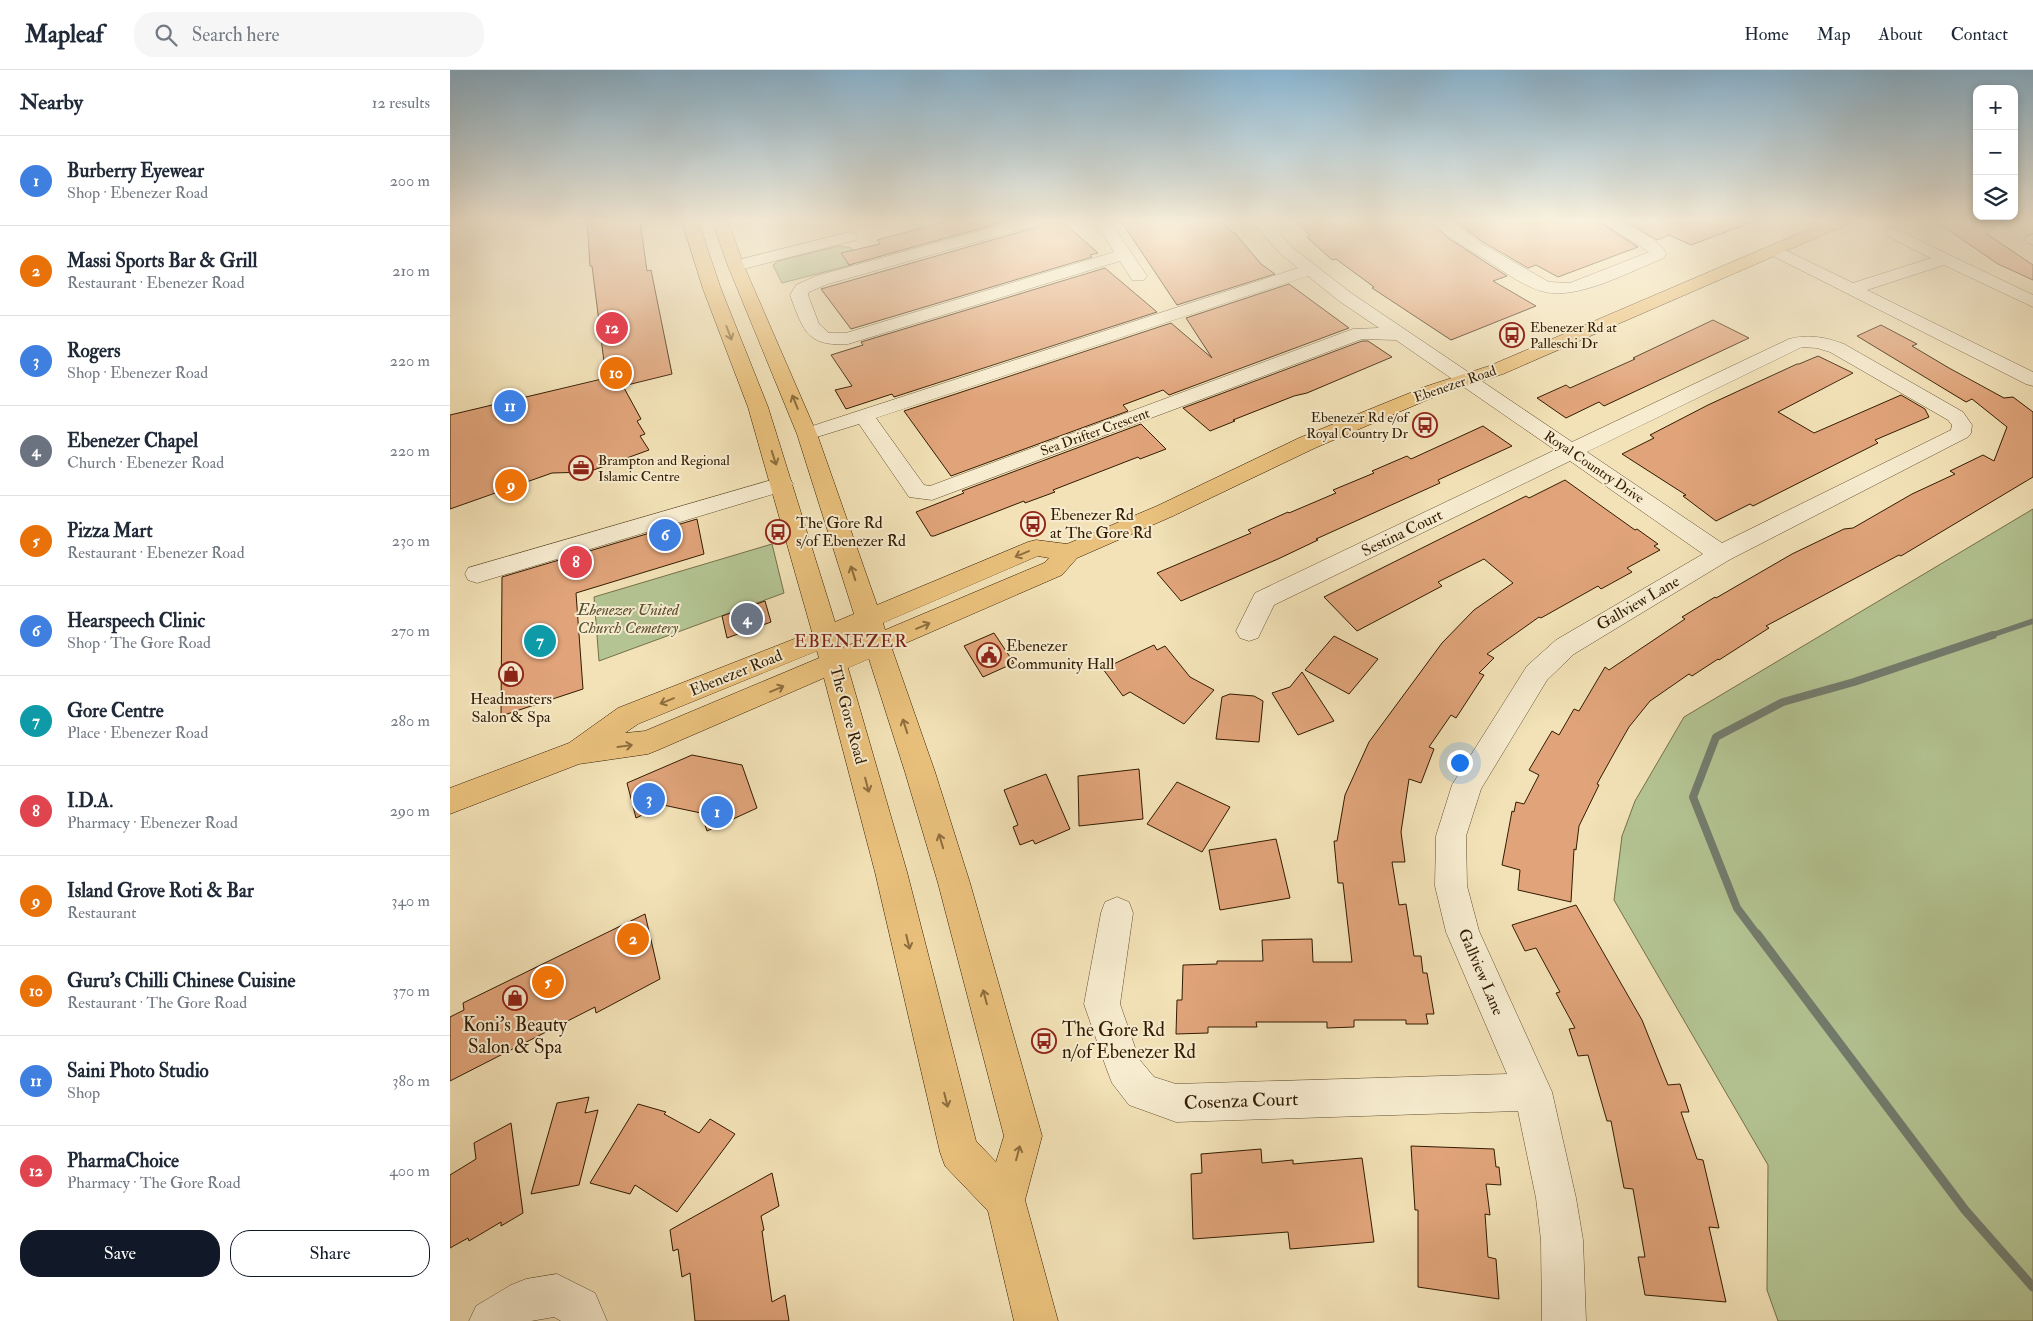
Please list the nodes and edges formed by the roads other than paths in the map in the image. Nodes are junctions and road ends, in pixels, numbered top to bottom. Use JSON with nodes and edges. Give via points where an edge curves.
{"nodes":[{"id":1,"x":709,"y":279,"type":"edge"},
{"id":2,"x":742,"y":279,"type":"edge"},
{"id":3,"x":823,"y":279,"type":"edge"},
{"id":4,"x":1042,"y":279,"type":"edge"},
{"id":5,"x":1280,"y":279,"type":"edge"},
{"id":6,"x":1322,"y":279,"type":"edge"},
{"id":7,"x":1530,"y":279,"type":"edge"},
{"id":8,"x":1594,"y":279,"type":"edge"},
{"id":9,"x":1708,"y":279,"type":"edge"},
{"id":10,"x":1832,"y":279,"type":"edge"},
{"id":11,"x":1885,"y":279,"type":"edge"},
{"id":12,"x":1987,"y":279,"type":"edge"},
{"id":13,"x":1854,"y":290,"type":"junction"},
{"id":14,"x":2033,"y":302,"type":"edge"},
{"id":15,"x":1371,"y":315,"type":"junction"},
{"id":16,"x":1360,"y":334,"type":"junction"},
{"id":17,"x":1400,"y":335,"type":"junction"},
{"id":18,"x":1466,"y":380,"type":"junction"},
{"id":19,"x":2033,"y":380,"type":"edge"},
{"id":20,"x":864,"y":416,"type":"junction"},
{"id":21,"x":808,"y":434,"type":"junction"},
{"id":22,"x":1572,"y":452,"type":"junction"},
{"id":23,"x":782,"y":484,"type":"junction"},
{"id":24,"x":1069,"y":552,"type":"junction"},
{"id":25,"x":1721,"y":554,"type":"junction"},
{"id":26,"x":478,"y":574,"type":"dead end"},
{"id":27,"x":869,"y":619,"type":"junction"},
{"id":28,"x":1249,"y":631,"type":"dead end"},
{"id":29,"x":878,"y":645,"type":"junction"},
{"id":30,"x":830,"y":650,"type":"junction"},
{"id":31,"x":450,"y":801,"type":"edge"},
{"id":32,"x":1117,"y":913,"type":"dead end"},
{"id":33,"x":1533,"y":1092,"type":"junction"},
{"id":34,"x":1005,"y":1200,"type":"junction"},
{"id":35,"x":491,"y":1321,"type":"edge"},
{"id":36,"x":585,"y":1321,"type":"edge"},
{"id":37,"x":1036,"y":1321,"type":"edge"},
{"id":38,"x":1564,"y":1321,"type":"edge"}],
"edges":[{"from":1,"to":23,"type":"main road","name":"The Gore Road","one_way":true,"via":[[758,407]]},
{"from":21,"to":2,"type":"main road","one_way":true},
{"from":3,"to":4,"type":"street","via":[[802,289],[798,296],[815,333],[833,340]]},
{"from":5,"to":20,"type":"street"},
{"from":6,"to":15,"type":"street","name":"Royal Country Drive"},
{"from":7,"to":8,"type":"street","via":[[1558,289],[1572,288]]},
{"from":9,"to":18,"type":"main road","name":"Ebenezer Road"},
{"from":10,"to":13,"type":"street"},
{"from":11,"to":13,"type":"street"},
{"from":12,"to":14,"type":"street"},
{"from":13,"to":19,"type":"street"},
{"from":15,"to":16,"type":"street"},
{"from":15,"to":17,"type":"street","name":"Royal Country Drive"},
{"from":16,"to":17,"type":"street","name":"Sea Drifter Crescent"},
{"from":16,"to":20,"type":"street","name":"Sea Drifter Crescent","via":[[932,493],[917,492]]},
{"from":17,"to":18,"type":"street","name":"Royal Country Drive"},
{"from":18,"to":22,"type":"street","name":"Royal Country Drive"},
{"from":18,"to":24,"type":"main road","name":"Ebenezer Road","via":[[1307,443],[1165,511]]},
{"from":20,"to":21,"type":"street"},
{"from":27,"to":21,"type":"main road","one_way":true},
{"from":22,"to":25,"type":"street","name":"Royal Country Drive"},
{"from":22,"to":25,"type":"street","name":"Gallview Lane","via":[[1804,341],[1837,348],[1956,416],[1962,425],[1961,433]]},
{"from":22,"to":28,"type":"street","name":"Sestina Court","via":[[1264,599]]},
{"from":23,"to":26,"type":"street"},
{"from":23,"to":30,"type":"main road","name":"The Gore Road"},
{"from":24,"to":27,"type":"main road","name":"Ebenezer Road","one_way":true,"via":[[1036,548]]},
{"from":29,"to":24,"type":"main road","name":"Ebenezer Road","one_way":true,"via":[[1053,569]]},
{"from":25,"to":33,"type":"street","name":"Gallview Lane","via":[[1585,634],[1546,663],[1467,785],[1451,836],[1450,860],[1456,908],[1463,932]]},
{"from":27,"to":29,"type":"main road"},
{"from":27,"to":30,"type":"main road","name":"Ebenezer Road"},
{"from":29,"to":30,"type":"main road","name":"Ebenezer Road"},
{"from":34,"to":29,"type":"main road","one_way":true,"via":[[1023,1136],[954,883]]},
{"from":30,"to":31,"type":"main road","name":"Ebenezer Road","via":[[648,742],[577,752]]},
{"from":30,"to":34,"type":"main road","name":"The Gore Road","one_way":true,"via":[[890,872],[959,1152]]},
{"from":32,"to":33,"type":"street","name":"Cosenza Court","via":[[1102,1004],[1126,1070],[1142,1092],[1176,1103]]},
{"from":33,"to":38,"type":"street","name":"Gallview Lane","via":[[1562,1240]]},
{"from":34,"to":37,"type":"main road","name":"The Gore Road"},
{"from":35,"to":36,"type":"street","via":[[526,1300],[557,1295],[580,1308]]}]}
